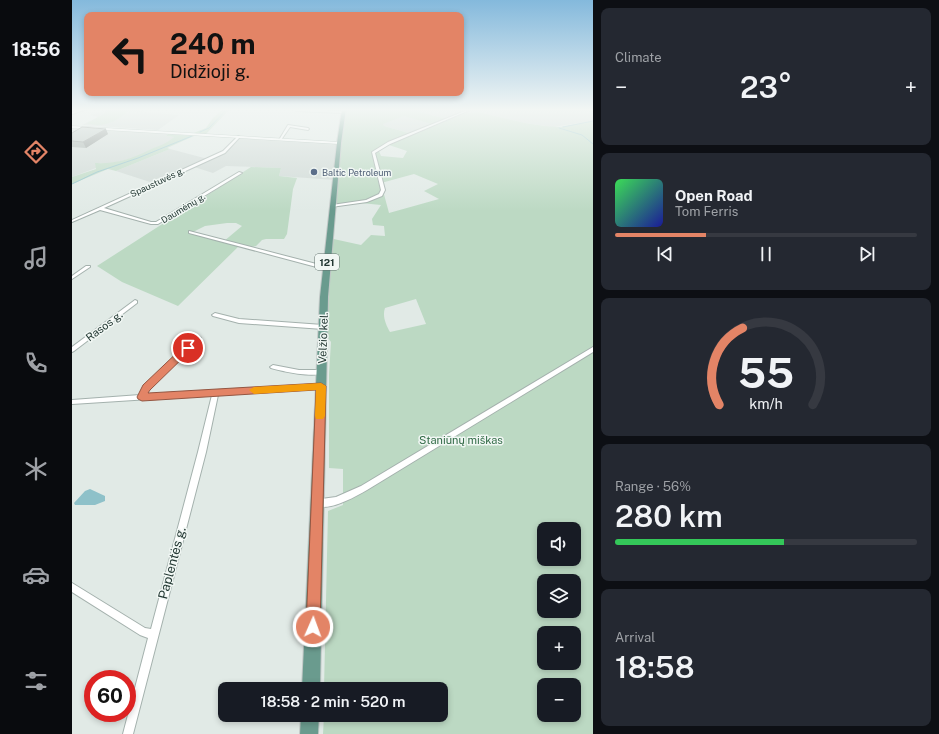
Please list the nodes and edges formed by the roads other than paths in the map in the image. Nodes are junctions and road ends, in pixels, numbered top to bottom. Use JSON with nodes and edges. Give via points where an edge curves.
{"nodes":[{"id":1,"x":232,"y":143,"type":"edge"},
{"id":2,"x":339,"y":143,"type":"edge"},
{"id":3,"x":389,"y":143,"type":"edge"},
{"id":4,"x":240,"y":173,"type":"dead end"},
{"id":5,"x":332,"y":206,"type":"junction"},
{"id":6,"x":99,"y":208,"type":"junction"},
{"id":7,"x":72,"y":221,"type":"edge"},
{"id":8,"x":190,"y":232,"type":"dead end"},
{"id":9,"x":88,"y":267,"type":"dead end"},
{"id":10,"x":326,"y":268,"type":"junction"},
{"id":11,"x":72,"y":278,"type":"edge"},
{"id":12,"x":135,"y":302,"type":"dead end"},
{"id":13,"x":216,"y":315,"type":"dead end"},
{"id":14,"x":323,"y":327,"type":"junction"},
{"id":15,"x":198,"y":338,"type":"dead end"},
{"id":16,"x":593,"y":349,"type":"edge"},
{"id":17,"x":72,"y":350,"type":"edge"},
{"id":18,"x":273,"y":367,"type":"dead end"},
{"id":19,"x":321,"y":372,"type":"junction"},
{"id":20,"x":321,"y":386,"type":"junction"},
{"id":21,"x":216,"y":392,"type":"junction"},
{"id":22,"x":142,"y":397,"type":"junction"},
{"id":23,"x":72,"y":402,"type":"edge"},
{"id":24,"x":317,"y":503,"type":"junction"},
{"id":25,"x":72,"y":587,"type":"edge"},
{"id":26,"x":153,"y":634,"type":"junction"},
{"id":27,"x":311,"y":682,"type":"edge"},
{"id":28,"x":310,"y":722,"type":"edge"},
{"id":29,"x":128,"y":734,"type":"edge"},
{"id":30,"x":309,"y":734,"type":"edge"}],
"edges":[{"from":1,"to":6,"type":"street","name":"Spaustuvės g.","via":[[224,152]]},
{"from":2,"to":5,"type":"main road","name":"Velžio kel.","number":"121"},
{"from":3,"to":5,"type":"street","via":[[373,153],[383,190],[381,195],[367,201]]},
{"from":4,"to":6,"type":"street","name":"Daumėnų g.","via":[[157,223]]},
{"from":5,"to":10,"type":"main road","name":"Velžio kel.","number":"121"},
{"from":6,"to":7,"type":"street","name":"Spaustuvės g."},
{"from":8,"to":10,"type":"street"},
{"from":9,"to":11,"type":"street"},
{"from":10,"to":14,"type":"main road","name":"Velžio kel.","number":"121"},
{"from":12,"to":17,"type":"street","name":"Rasos g."},
{"from":13,"to":14,"type":"street","via":[[239,320]]},
{"from":14,"to":19,"type":"main road","name":"Velžio kel.","number":"121"},
{"from":15,"to":22,"type":"street","via":[[146,388]]},
{"from":16,"to":24,"type":"street","via":[[364,488],[340,500]]},
{"from":18,"to":19,"type":"street","via":[[299,372]]},
{"from":19,"to":20,"type":"main road","name":"Velžio kel.","number":"121"},
{"from":20,"to":21,"type":"street"},
{"from":20,"to":24,"type":"main road","name":"Velžio kel.","number":"121"},
{"from":21,"to":22,"type":"street"},
{"from":21,"to":26,"type":"street","name":"Paplentės g."},
{"from":22,"to":23,"type":"street"},
{"from":24,"to":27,"type":"main road","name":"Velžio kel.","number":"121"},
{"from":25,"to":26,"type":"street","via":[[143,632]]},
{"from":26,"to":29,"type":"street","name":"Paplentės g."},
{"from":28,"to":30,"type":"main road"}]}
